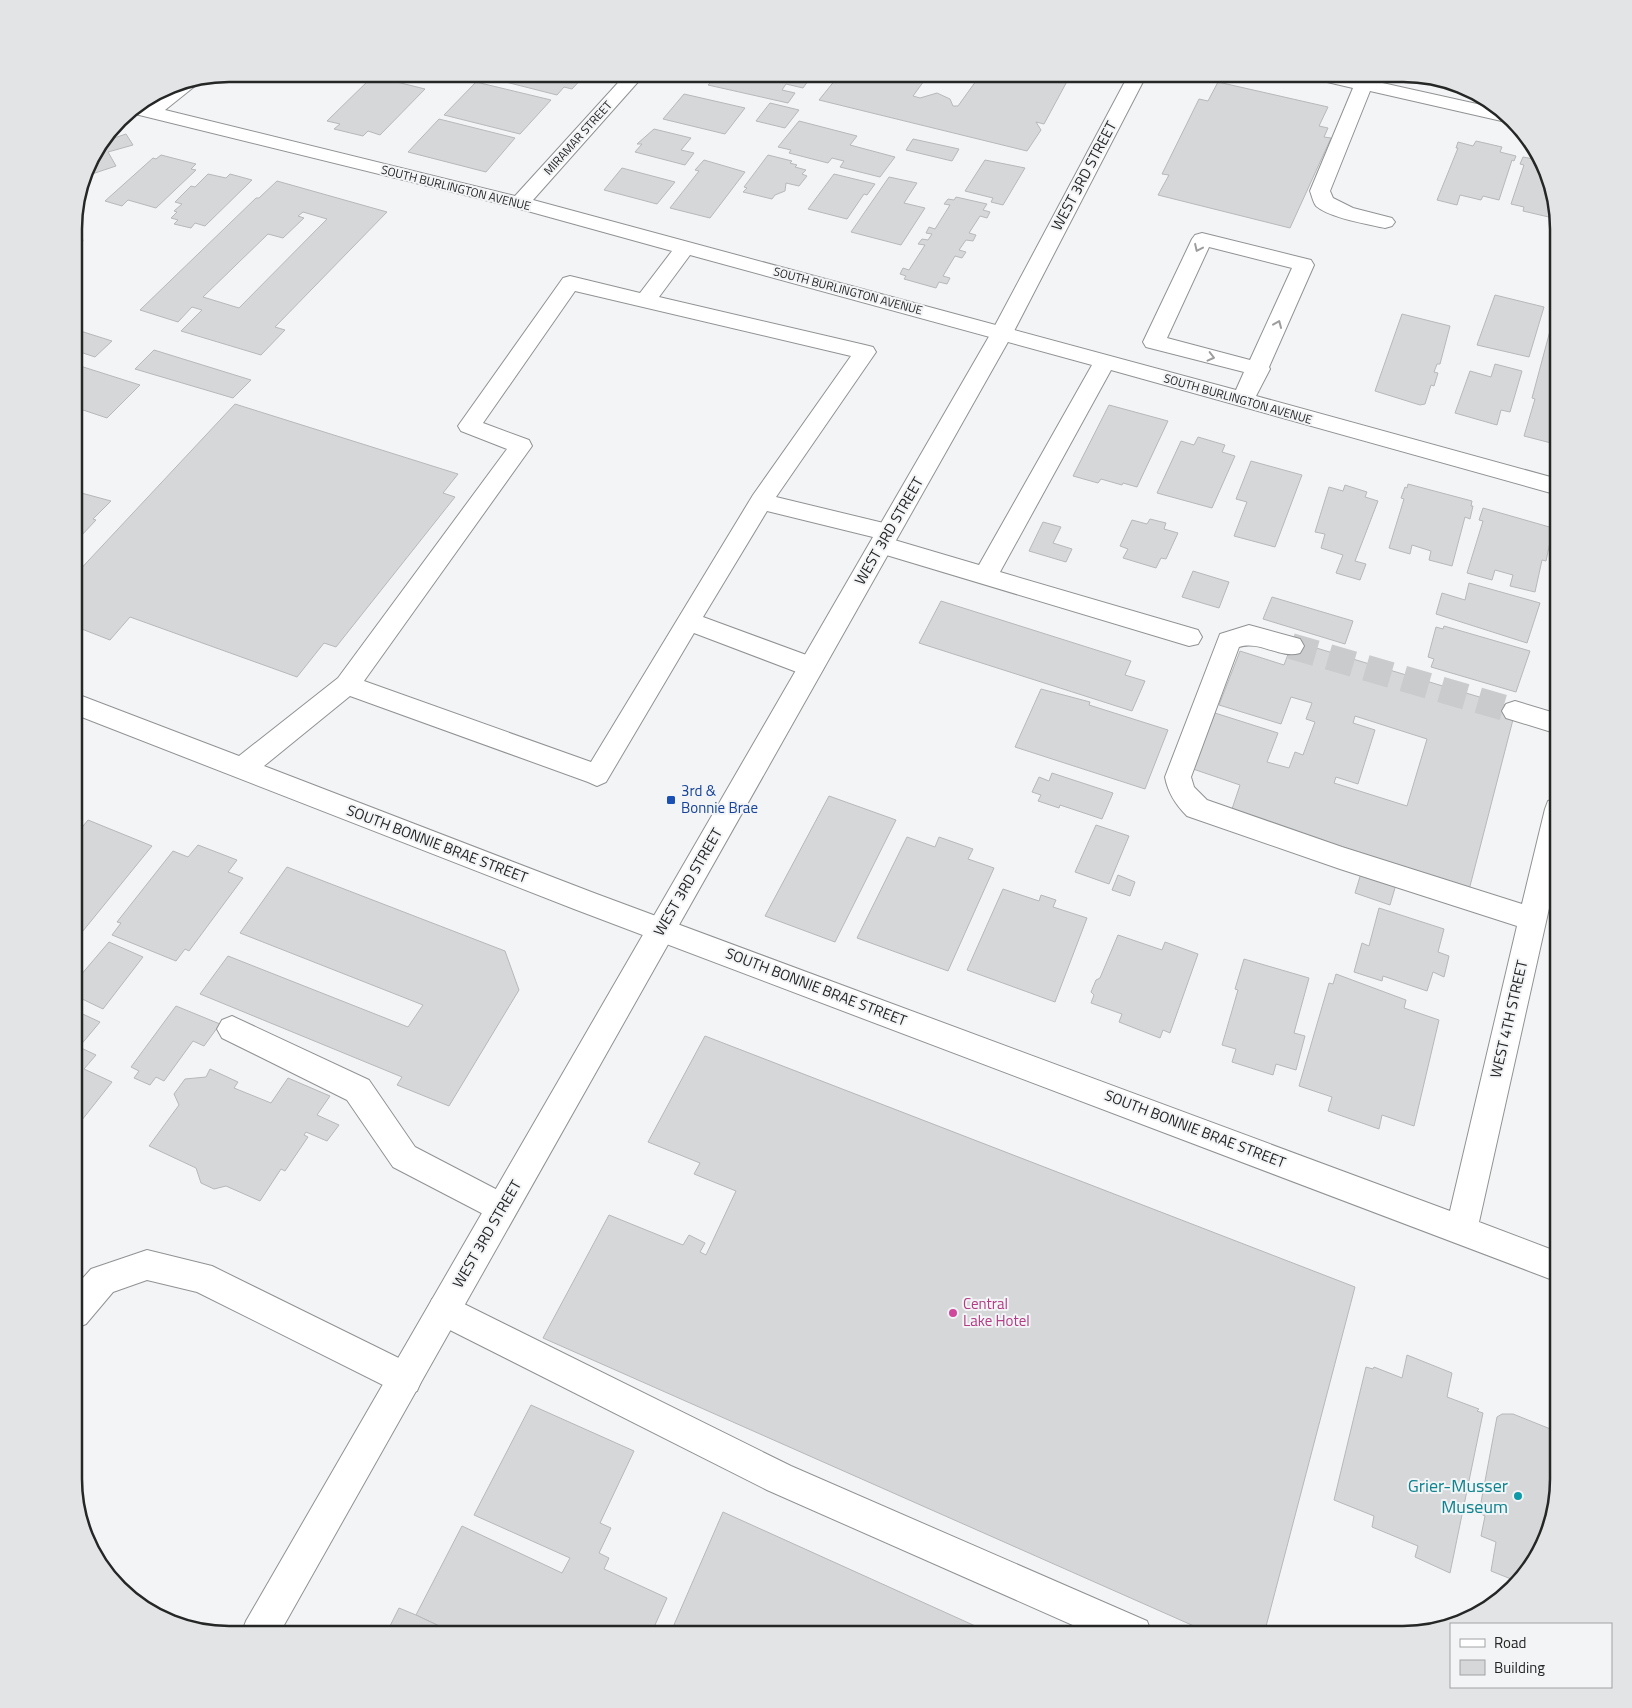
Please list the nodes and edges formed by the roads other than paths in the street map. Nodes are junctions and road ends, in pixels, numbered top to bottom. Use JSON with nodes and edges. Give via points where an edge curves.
{"nodes":[{"id":1,"x":628,"y":83,"type":"edge"},
{"id":2,"x":1133,"y":83,"type":"edge"},
{"id":3,"x":1354,"y":83,"type":"edge"},
{"id":4,"x":1368,"y":83,"type":"edge"},
{"id":5,"x":143,"y":110,"type":"edge"},
{"id":6,"x":1491,"y":112,"type":"edge"},
{"id":7,"x":520,"y":203,"type":"junction"},
{"id":8,"x":1385,"y":222,"type":"dead end"},
{"id":9,"x":685,"y":248,"type":"junction"},
{"id":10,"x":645,"y":301,"type":"junction"},
{"id":11,"x":1002,"y":333,"type":"junction"},
{"id":12,"x":1105,"y":362,"type":"junction"},
{"id":13,"x":1258,"y":369,"type":"junction"},
{"id":14,"x":1243,"y":400,"type":"junction"},
{"id":15,"x":1550,"y":486,"type":"edge"},
{"id":16,"x":761,"y":501,"type":"junction"},
{"id":17,"x":885,"y":538,"type":"junction"},
{"id":18,"x":985,"y":576,"type":"junction"},
{"id":19,"x":688,"y":621,"type":"junction"},
{"id":20,"x":1189,"y":637,"type":"dead end"},
{"id":21,"x":1291,"y":646,"type":"tunnel mouth"},
{"id":22,"x":811,"y":667,"type":"junction"},
{"id":23,"x":347,"y":685,"type":"junction"},
{"id":24,"x":83,"y":706,"type":"edge"},
{"id":25,"x":1515,"y":711,"type":"tunnel mouth"},
{"id":26,"x":1550,"y":722,"type":"edge"},
{"id":27,"x":242,"y":768,"type":"junction"},
{"id":28,"x":1550,"y":844,"type":"edge"},
{"id":29,"x":1533,"y":919,"type":"junction"},
{"id":30,"x":661,"y":929,"type":"junction"},
{"id":31,"x":232,"y":1029,"type":"dead end"},
{"id":32,"x":502,"y":1208,"type":"junction"},
{"id":33,"x":1461,"y":1230,"type":"junction"},
{"id":34,"x":1550,"y":1264,"type":"edge"},
{"id":35,"x":83,"y":1303,"type":"edge"},
{"id":36,"x":444,"y":1310,"type":"junction"},
{"id":37,"x":405,"y":1379,"type":"junction"},
{"id":38,"x":264,"y":1626,"type":"edge"},
{"id":39,"x":1116,"y":1626,"type":"edge"}],
"edges":[{"from":1,"to":7,"type":"street","name":"MIRAMAR STREET"},
{"from":2,"to":11,"type":"street","name":"WEST 3RD STREET"},
{"from":3,"to":8,"type":"street","via":[[1320,191],[1324,202],[1346,212]]},
{"from":4,"to":6,"type":"street"},
{"from":5,"to":7,"type":"street","name":"SOUTH BURLINGTON AVENUE"},
{"from":7,"to":9,"type":"street","name":"SOUTH BURLINGTON AVENUE"},
{"from":9,"to":10,"type":"street"},
{"from":9,"to":11,"type":"street","name":"SOUTH BURLINGTON AVENUE"},
{"from":10,"to":16,"type":"street","via":[[865,352]]},
{"from":10,"to":23,"type":"street","via":[[570,283],[469,426],[521,446]]},
{"from":11,"to":12,"type":"street","name":"SOUTH BURLINGTON AVENUE"},
{"from":11,"to":17,"type":"street","name":"WEST 3RD STREET"},
{"from":12,"to":14,"type":"street","name":"SOUTH BURLINGTON AVENUE"},
{"from":12,"to":18,"type":"street"},
{"from":13,"to":13,"type":"street","one_way":true,"via":[[1304,265],[1202,239],[1154,342]]},
{"from":13,"to":14,"type":"street"},
{"from":14,"to":15,"type":"street","name":"SOUTH BURLINGTON AVENUE"},
{"from":16,"to":17,"type":"street"},
{"from":16,"to":19,"type":"street"},
{"from":17,"to":18,"type":"street"},
{"from":17,"to":22,"type":"street","name":"WEST 3RD STREET"},
{"from":18,"to":20,"type":"street"},
{"from":19,"to":22,"type":"street"},
{"from":19,"to":23,"type":"street","via":[[597,775]]},
{"from":21,"to":29,"type":"street","via":[[1249,634],[1229,641],[1178,777],[1180,788],[1189,802],[1197,808],[1340,858]]},
{"from":22,"to":30,"type":"street","name":"WEST 3RD STREET"},
{"from":23,"to":27,"type":"street"},
{"from":24,"to":27,"type":"street","name":"SOUTH BONNIE BRAE STREET"},
{"from":25,"to":26,"type":"street"},
{"from":27,"to":30,"type":"street","name":"SOUTH BONNIE BRAE STREET"},
{"from":28,"to":29,"type":"street","name":"WEST 4TH STREET"},
{"from":29,"to":33,"type":"street","name":"WEST 4TH STREET"},
{"from":30,"to":32,"type":"street","name":"WEST 3RD STREET"},
{"from":30,"to":33,"type":"street","name":"SOUTH BONNIE BRAE STREET"},
{"from":31,"to":32,"type":"street","via":[[358,1090],[404,1157]]},
{"from":32,"to":36,"type":"street","name":"WEST 3RD STREET"},
{"from":33,"to":34,"type":"street","name":"SOUTH BONNIE BRAE STREET"},
{"from":35,"to":37,"type":"street","via":[[102,1280],[147,1265],[202,1277]]},
{"from":36,"to":37,"type":"street","name":"WEST 3RD STREET"},
{"from":36,"to":39,"type":"street","via":[[780,1478]]},
{"from":37,"to":38,"type":"street","name":"WEST 3RD STREET"}]}
